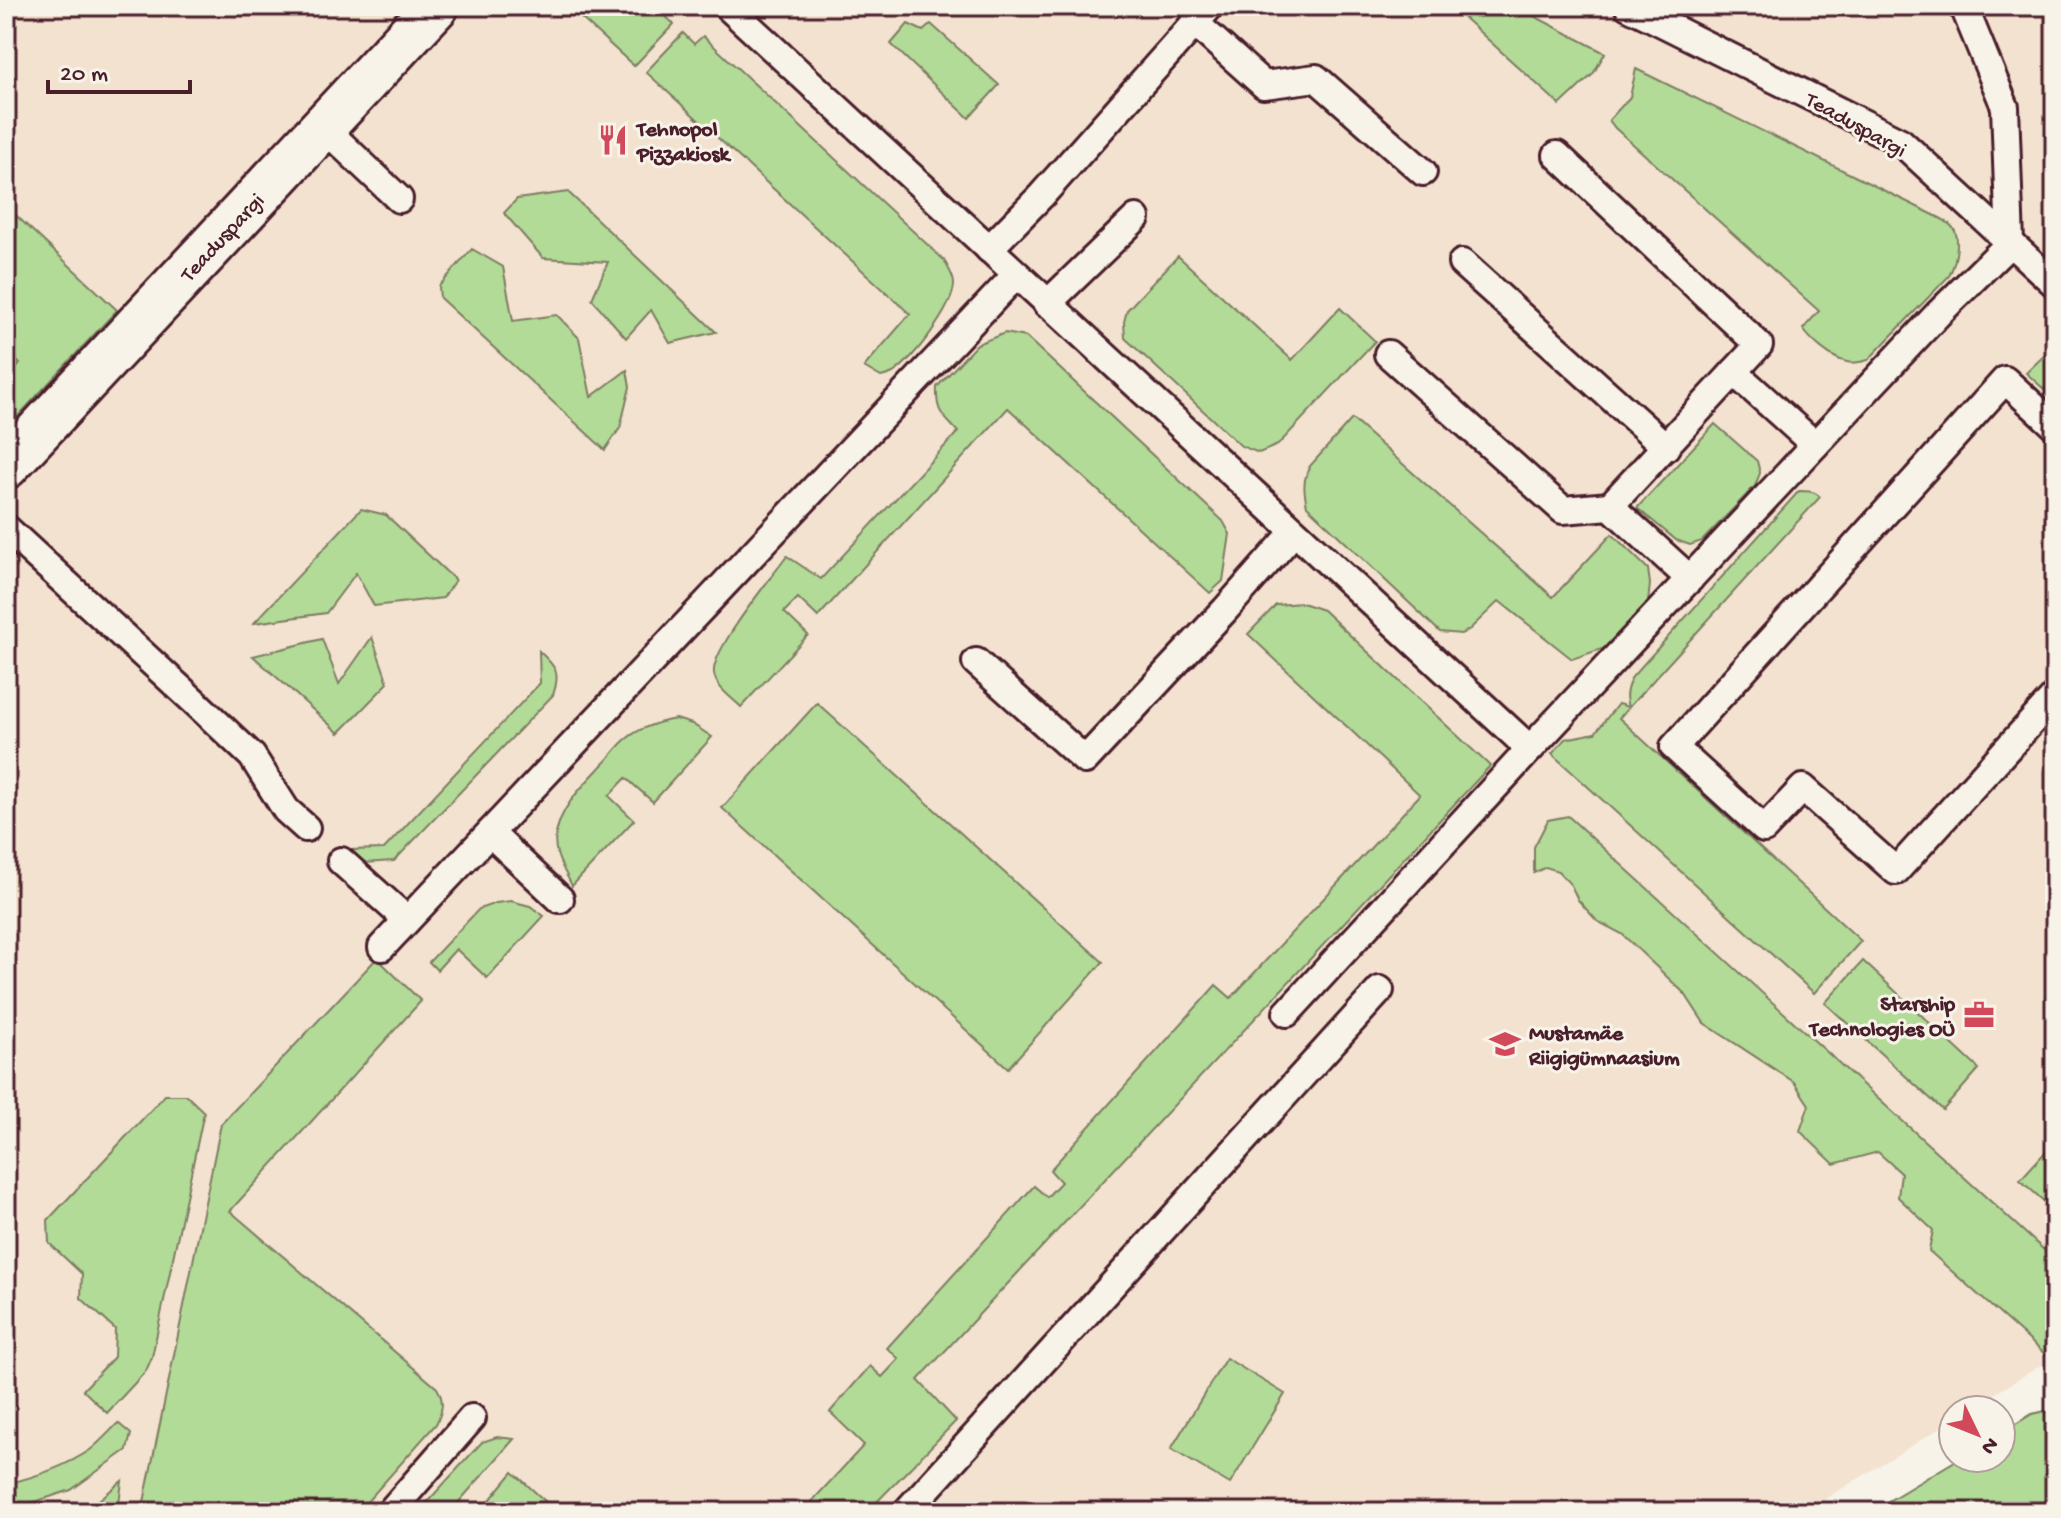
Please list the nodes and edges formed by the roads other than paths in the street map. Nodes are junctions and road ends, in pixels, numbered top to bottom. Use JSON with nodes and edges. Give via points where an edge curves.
{"nodes":[{"id":1,"x":436,"y":6,"type":"edge"},
{"id":2,"x":727,"y":6,"type":"edge"},
{"id":3,"x":1628,"y":6,"type":"edge"},
{"id":4,"x":1963,"y":6,"type":"edge"},
{"id":5,"x":1202,"y":15,"type":"edge"},
{"id":6,"x":323,"y":127,"type":"junction"},
{"id":7,"x":1557,"y":155,"type":"dead end"},
{"id":8,"x":1423,"y":172,"type":"dead end"},
{"id":9,"x":399,"y":199,"type":"dead end"},
{"id":10,"x":1136,"y":218,"type":"dead end"},
{"id":11,"x":2010,"y":243,"type":"junction"},
{"id":12,"x":989,"y":249,"type":"junction"},
{"id":13,"x":1462,"y":263,"type":"dead end"},
{"id":14,"x":1016,"y":275,"type":"junction"},
{"id":15,"x":2055,"y":284,"type":"edge"},
{"id":16,"x":1047,"y":304,"type":"junction"},
{"id":17,"x":1388,"y":354,"type":"dead end"},
{"id":18,"x":1734,"y":372,"type":"junction"},
{"id":19,"x":2055,"y":426,"type":"edge"},
{"id":20,"x":1815,"y":445,"type":"junction"},
{"id":21,"x":1666,"y":447,"type":"junction"},
{"id":22,"x":6,"y":466,"type":"edge"},
{"id":23,"x":1610,"y":506,"type":"junction"},
{"id":24,"x":6,"y":528,"type":"edge"},
{"id":25,"x":1294,"y":532,"type":"junction"},
{"id":26,"x":1690,"y":579,"type":"junction"},
{"id":27,"x":976,"y":662,"type":"dead end"},
{"id":28,"x":2055,"y":696,"type":"edge"},
{"id":29,"x":1530,"y":749,"type":"junction"},
{"id":30,"x":306,"y":828,"type":"dead end"},
{"id":31,"x":490,"y":833,"type":"junction"},
{"id":32,"x":341,"y":861,"type":"dead end"},
{"id":33,"x":560,"y":899,"type":"dead end"},
{"id":34,"x":407,"y":920,"type":"junction"},
{"id":35,"x":382,"y":947,"type":"dead end"},
{"id":36,"x":1380,"y":990,"type":"dead end"},
{"id":37,"x":1287,"y":1013,"type":"dead end"},
{"id":38,"x":472,"y":1418,"type":"dead end"},
{"id":39,"x":390,"y":1512,"type":"edge"},
{"id":40,"x":906,"y":1512,"type":"edge"}],
"edges":[{"from":1,"to":6,"type":"street","name":"Teaduspargi"},
{"from":2,"to":12,"type":"lane"},
{"from":3,"to":11,"type":"lane","name":"Teaduspargi","via":[[1901,142]]},
{"from":4,"to":11,"type":"lane","via":[[2005,107]]},
{"from":5,"to":8,"type":"lane","via":[[1264,85],[1316,78]]},
{"from":5,"to":12,"type":"lane"},
{"from":6,"to":9,"type":"lane"},
{"from":6,"to":22,"type":"street","name":"Teaduspargi"},
{"from":7,"to":18,"type":"lane","via":[[1759,345]]},
{"from":10,"to":16,"type":"lane"},
{"from":11,"to":15,"type":"lane","name":"Teaduspargi"},
{"from":11,"to":20,"type":"lane"},
{"from":12,"to":14,"type":"lane"},
{"from":13,"to":21,"type":"lane"},
{"from":14,"to":16,"type":"lane"},
{"from":14,"to":31,"type":"lane"},
{"from":16,"to":25,"type":"lane"},
{"from":17,"to":23,"type":"lane","via":[[1563,510]]},
{"from":18,"to":20,"type":"lane"},
{"from":18,"to":21,"type":"lane"},
{"from":19,"to":28,"type":"lane","via":[[2005,380],[1674,747],[1764,829],[1803,788],[1896,871]]},
{"from":20,"to":26,"type":"lane"},
{"from":21,"to":23,"type":"lane"},
{"from":23,"to":26,"type":"lane"},
{"from":24,"to":30,"type":"lane","via":[[252,756],[286,810]]},
{"from":25,"to":27,"type":"lane","via":[[1085,760]]},
{"from":25,"to":29,"type":"lane"},
{"from":26,"to":29,"type":"lane"},
{"from":29,"to":37,"type":"lane"},
{"from":31,"to":33,"type":"lane"},
{"from":31,"to":34,"type":"lane"},
{"from":32,"to":34,"type":"lane"},
{"from":34,"to":35,"type":"lane"},
{"from":36,"to":40,"type":"lane"},
{"from":38,"to":39,"type":"lane"}]}
